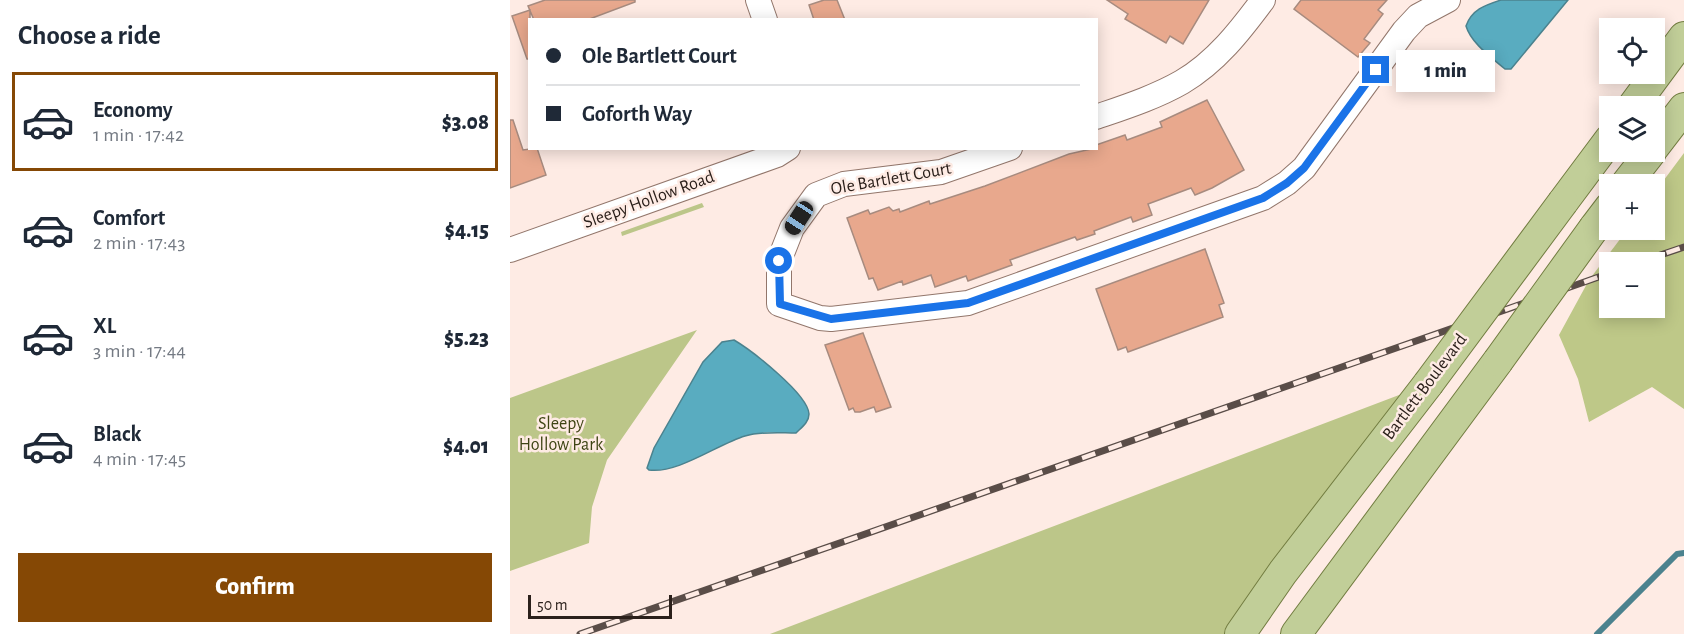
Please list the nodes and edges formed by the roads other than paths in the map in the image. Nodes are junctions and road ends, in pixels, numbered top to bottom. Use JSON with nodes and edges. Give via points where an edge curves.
{"nodes":[{"id":1,"x":758,"y":0,"type":"edge"},
{"id":2,"x":1263,"y":0,"type":"edge"},
{"id":3,"x":1448,"y":0,"type":"edge"},
{"id":4,"x":764,"y":18,"type":"edge"},
{"id":5,"x":1684,"y":37,"type":"edge"},
{"id":6,"x":1640,"y":96,"type":"edge"},
{"id":7,"x":1684,"y":108,"type":"edge"},
{"id":8,"x":1098,"y":116,"type":"edge"},
{"id":9,"x":1665,"y":133,"type":"edge"},
{"id":10,"x":784,"y":150,"type":"edge"},
{"id":11,"x":1004,"y":150,"type":"edge"},
{"id":12,"x":1599,"y":154,"type":"edge"},
{"id":13,"x":1643,"y":162,"type":"edge"},
{"id":14,"x":1634,"y":174,"type":"edge"},
{"id":15,"x":1599,"y":221,"type":"edge"},
{"id":16,"x":510,"y":250,"type":"edge"},
{"id":17,"x":1240,"y":634,"type":"edge"},
{"id":18,"x":1296,"y":634,"type":"edge"}],
"edges":[{"from":1,"to":4,"type":"street"},
{"from":2,"to":8,"type":"street","via":[[1230,42],[1195,73],[1169,88]]},
{"from":3,"to":11,"type":"street","name":"Ole Bartlett Court","via":[[1418,16],[1304,168],[1263,198],[968,303],[831,319],[780,304],[779,261],[792,228],[816,195],[844,184],[941,172]]},
{"from":5,"to":6,"type":"main road"},
{"from":7,"to":9,"type":"main road"},
{"from":10,"to":16,"type":"street","name":"Sleepy Hollow Road"},
{"from":12,"to":17,"type":"main road","name":"Bartlett Boulevard","bridge":true},
{"from":13,"to":14,"type":"main road"},
{"from":15,"to":18,"type":"main road","bridge":true}]}
